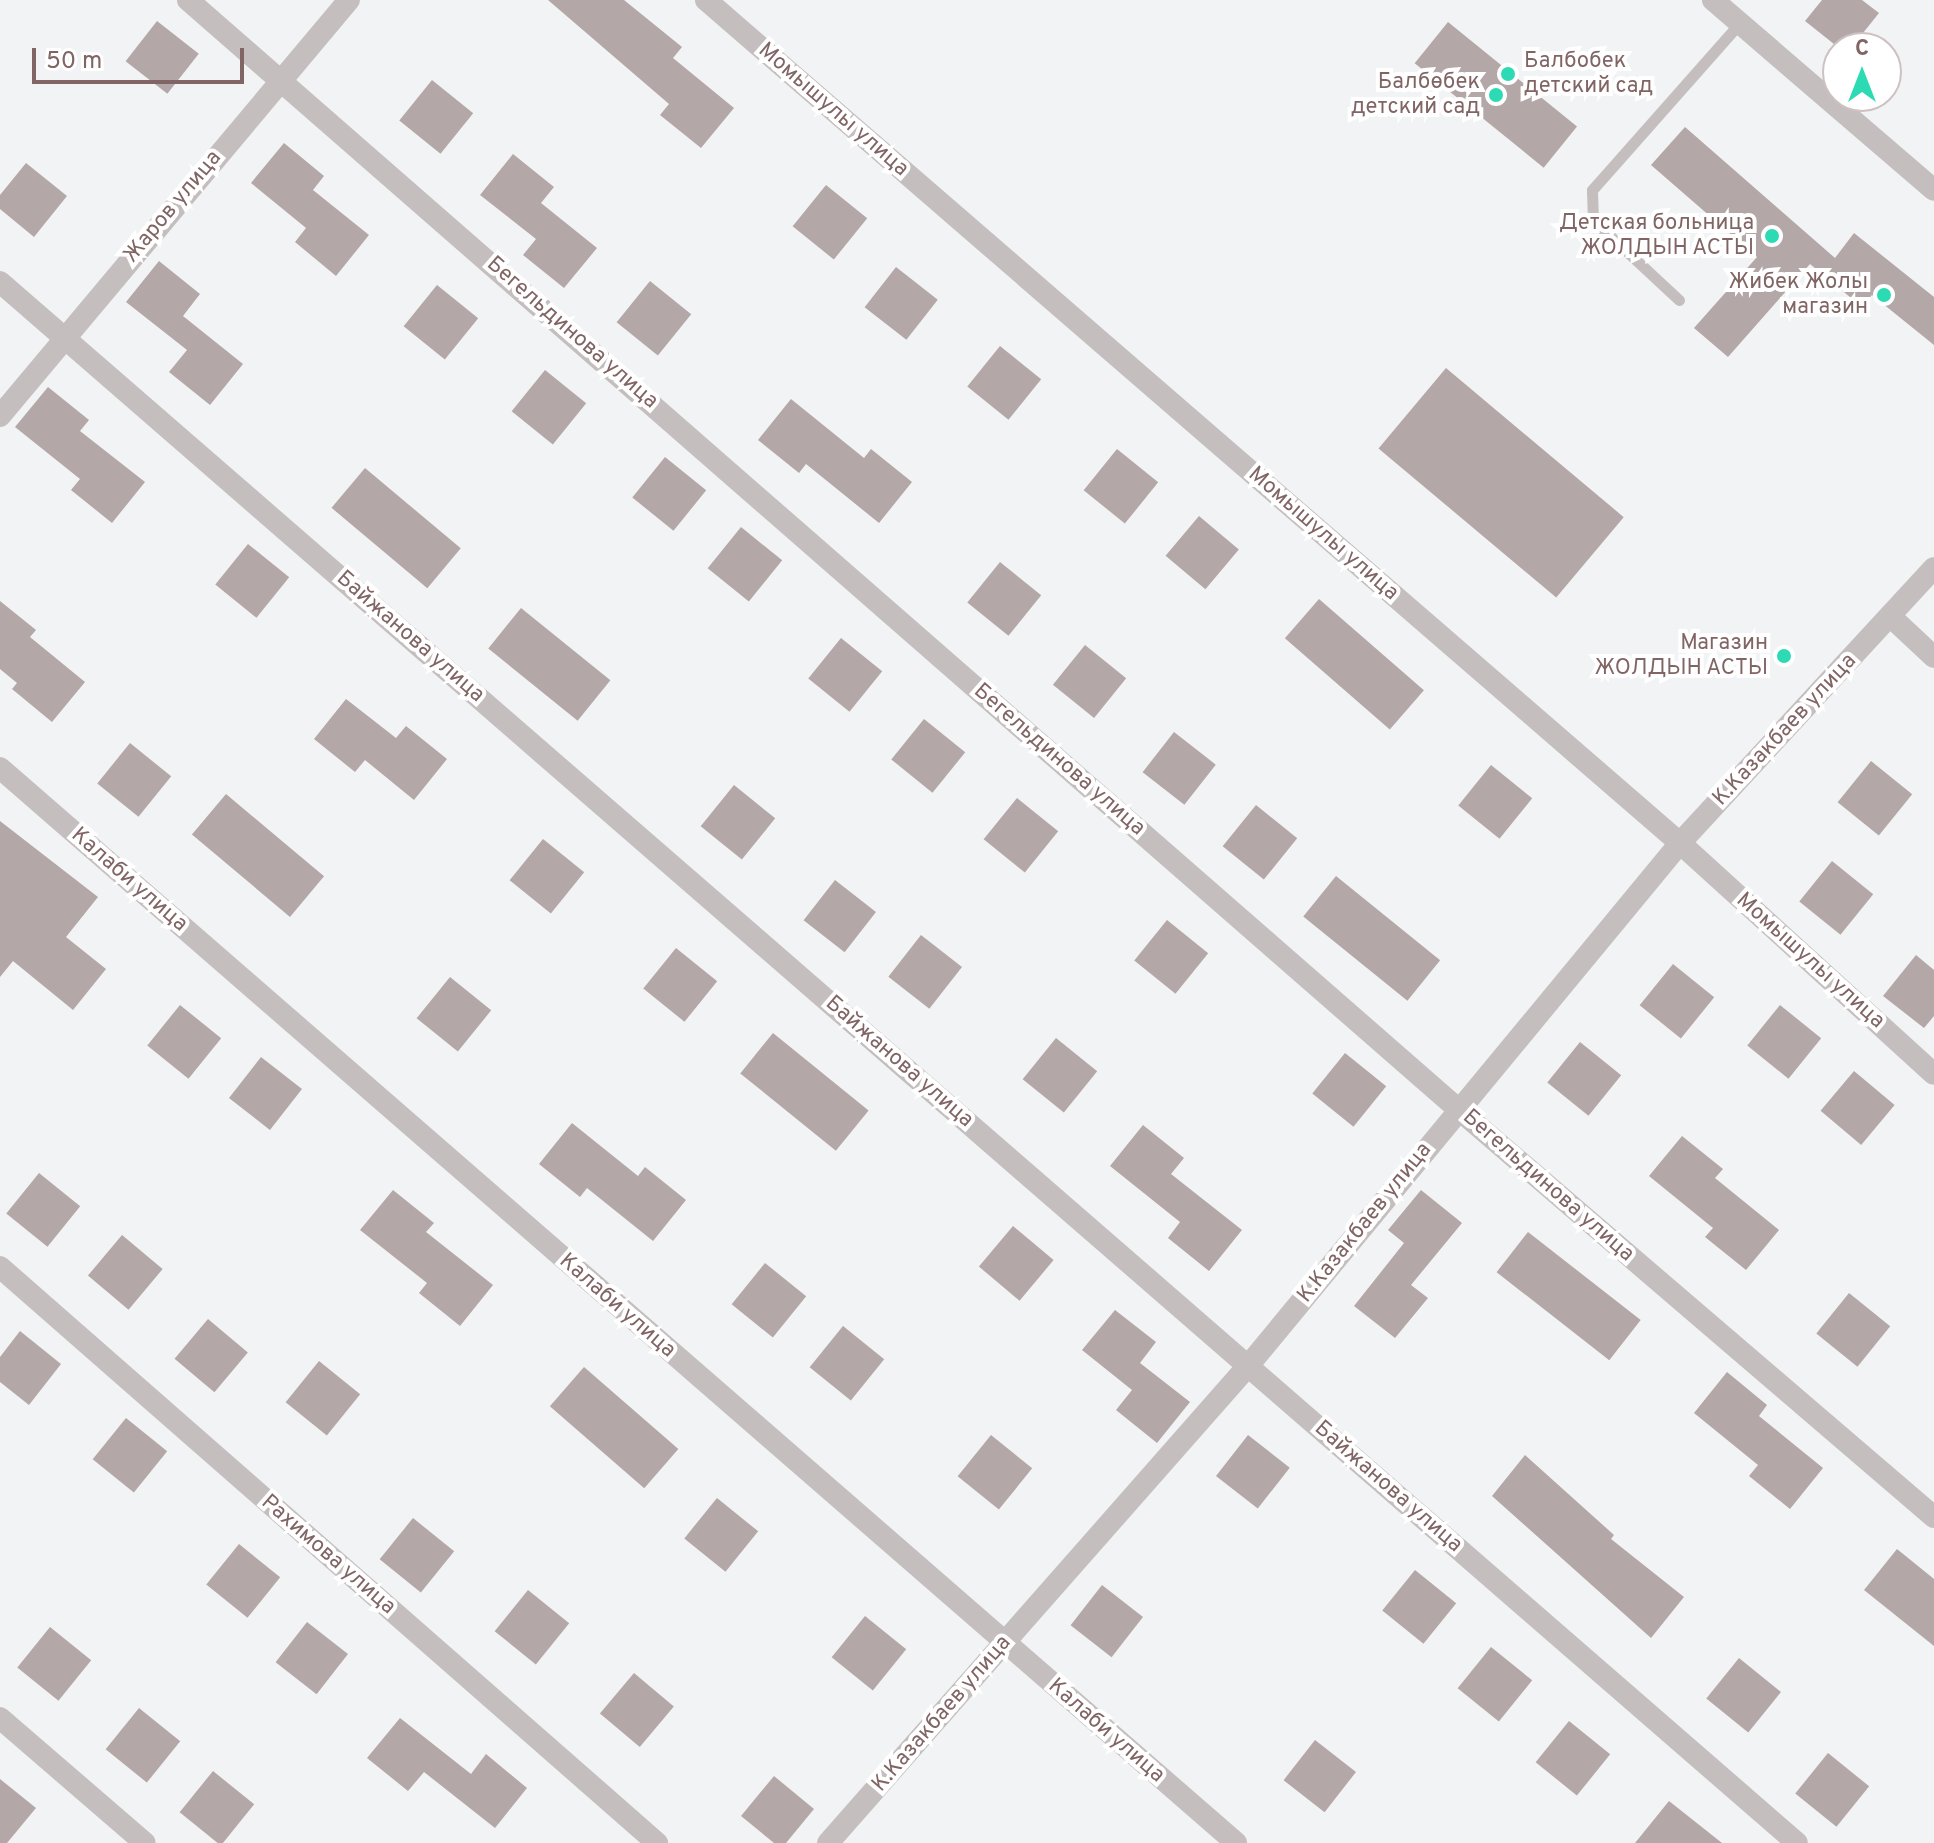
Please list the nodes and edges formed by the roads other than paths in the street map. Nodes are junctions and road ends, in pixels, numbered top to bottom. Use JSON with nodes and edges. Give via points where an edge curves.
{"nodes":[{"id":1,"x":188,"y":0,"type":"edge"},
{"id":2,"x":349,"y":0,"type":"edge"},
{"id":3,"x":706,"y":0,"type":"edge"},
{"id":4,"x":1713,"y":0,"type":"edge"},
{"id":5,"x":1740,"y":23,"type":"junction"},
{"id":6,"x":280,"y":78,"type":"junction"},
{"id":7,"x":1934,"y":190,"type":"edge"},
{"id":8,"x":0,"y":282,"type":"edge"},
{"id":9,"x":1679,"y":300,"type":"dead end"},
{"id":10,"x":65,"y":337,"type":"junction"},
{"id":11,"x":0,"y":416,"type":"edge"},
{"id":12,"x":1934,"y":568,"type":"edge"},
{"id":13,"x":1890,"y":616,"type":"junction"},
{"id":14,"x":1934,"y":657,"type":"edge"},
{"id":15,"x":0,"y":768,"type":"edge"},
{"id":16,"x":1680,"y":843,"type":"junction"},
{"id":17,"x":1934,"y":1074,"type":"edge"},
{"id":18,"x":1458,"y":1109,"type":"junction"},
{"id":19,"x":0,"y":1267,"type":"edge"},
{"id":20,"x":1248,"y":1366,"type":"junction"},
{"id":21,"x":1934,"y":1517,"type":"edge"},
{"id":22,"x":1004,"y":1643,"type":"junction"},
{"id":23,"x":0,"y":1718,"type":"edge"},
{"id":24,"x":145,"y":1843,"type":"edge"},
{"id":25,"x":657,"y":1843,"type":"edge"},
{"id":26,"x":828,"y":1843,"type":"edge"},
{"id":27,"x":1236,"y":1843,"type":"edge"},
{"id":28,"x":1797,"y":1843,"type":"edge"}],
"edges":[{"from":1,"to":6,"type":"street","name":"Бегельдинова улица"},
{"from":2,"to":6,"type":"street","name":"Жаров улица"},
{"from":3,"to":16,"type":"street","name":"Момышулы улица"},
{"from":4,"to":5,"type":"street"},
{"from":5,"to":7,"type":"street"},
{"from":5,"to":9,"type":"lane","via":[[1592,190],[1593,220]]},
{"from":6,"to":10,"type":"street","name":"Жаров улица"},
{"from":6,"to":18,"type":"street","name":"Бегельдинова улица"},
{"from":8,"to":10,"type":"street","name":"Байжанова улица"},
{"from":10,"to":11,"type":"street","name":"Жаров улица"},
{"from":10,"to":20,"type":"street","name":"Байжанова улица"},
{"from":12,"to":13,"type":"street","name":"К.Казакбаев улица"},
{"from":13,"to":14,"type":"street"},
{"from":13,"to":16,"type":"street","name":"К.Казакбаев улица"},
{"from":15,"to":22,"type":"street","name":"Калаби улица"},
{"from":16,"to":17,"type":"street","name":"Момышулы улица"},
{"from":16,"to":18,"type":"street","name":"К.Казакбаев улица"},
{"from":18,"to":20,"type":"street","name":"К.Казакбаев улица"},
{"from":18,"to":21,"type":"street","name":"Бегельдинова улица"},
{"from":19,"to":25,"type":"street","name":"Рахимова улица"},
{"from":20,"to":22,"type":"street","name":"К.Казакбаев улица"},
{"from":20,"to":28,"type":"street","name":"Байжанова улица"},
{"from":22,"to":26,"type":"street","name":"К.Казакбаев улица"},
{"from":22,"to":27,"type":"street","name":"Калаби улица"},
{"from":23,"to":24,"type":"street"}]}
